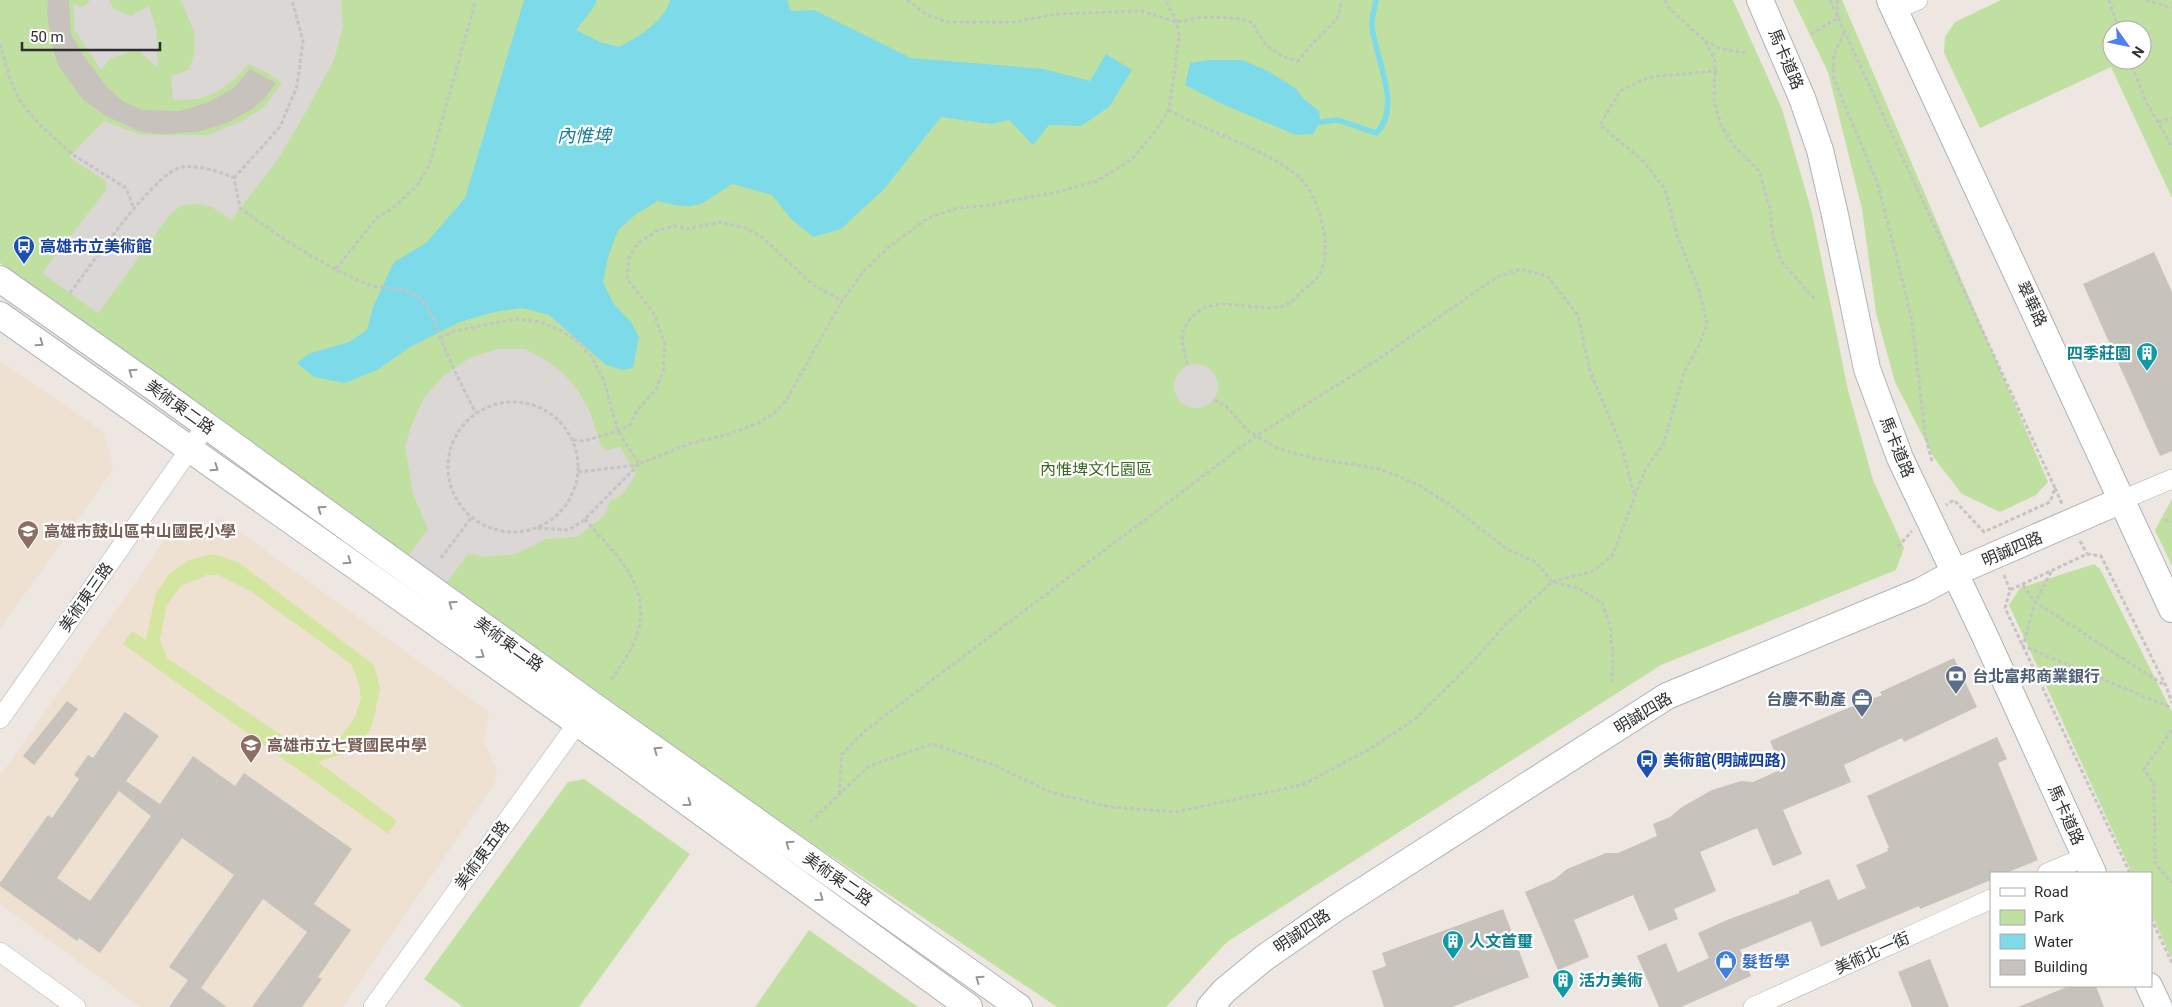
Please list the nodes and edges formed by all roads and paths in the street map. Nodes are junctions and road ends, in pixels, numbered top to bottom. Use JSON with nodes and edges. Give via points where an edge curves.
{"nodes":[{"id":1,"x":292,"y":0,"type":"edge"},
{"id":2,"x":476,"y":0,"type":"edge"},
{"id":3,"x":907,"y":0,"type":"edge"},
{"id":4,"x":1165,"y":0,"type":"edge"},
{"id":5,"x":1342,"y":0,"type":"edge"},
{"id":6,"x":1665,"y":0,"type":"edge"},
{"id":7,"x":1760,"y":0,"type":"edge"},
{"id":8,"x":1830,"y":0,"type":"edge"},
{"id":9,"x":1837,"y":0,"type":"edge"},
{"id":10,"x":2110,"y":0,"type":"edge"},
{"id":11,"x":2146,"y":0,"type":"edge"},
{"id":12,"x":1901,"y":3,"type":"edge"},
{"id":13,"x":2172,"y":8,"type":"edge"},
{"id":14,"x":1838,"y":18,"type":"junction"},
{"id":15,"x":2116,"y":20,"type":"edge"},
{"id":16,"x":1177,"y":22,"type":"junction"},
{"id":17,"x":1844,"y":31,"type":"junction"},
{"id":18,"x":1811,"y":34,"type":"dead end"},
{"id":19,"x":1705,"y":41,"type":"junction"},
{"id":20,"x":0,"y":44,"type":"edge"},
{"id":21,"x":1747,"y":53,"type":"dead end"},
{"id":22,"x":2134,"y":70,"type":"edge"},
{"id":23,"x":1717,"y":71,"type":"junction"},
{"id":24,"x":1169,"y":110,"type":"junction"},
{"id":25,"x":2172,"y":118,"type":"edge"},
{"id":26,"x":2158,"y":122,"type":"junction"},
{"id":27,"x":2172,"y":147,"type":"edge"},
{"id":28,"x":234,"y":178,"type":"junction"},
{"id":29,"x":134,"y":209,"type":"junction"},
{"id":30,"x":336,"y":269,"type":"junction"},
{"id":31,"x":0,"y":279,"type":"edge"},
{"id":32,"x":70,"y":293,"type":"dead end"},
{"id":33,"x":842,"y":301,"type":"junction"},
{"id":34,"x":1816,"y":301,"type":"dead end"},
{"id":35,"x":0,"y":315,"type":"edge"},
{"id":36,"x":440,"y":338,"type":"junction"},
{"id":37,"x":1187,"y":366,"type":"dead end"},
{"id":38,"x":1214,"y":400,"type":"dead end"},
{"id":39,"x":476,"y":413,"type":"junction"},
{"id":40,"x":206,"y":426,"type":"junction"},
{"id":41,"x":618,"y":431,"type":"junction"},
{"id":42,"x":1256,"y":436,"type":"junction"},
{"id":43,"x":573,"y":440,"type":"junction"},
{"id":44,"x":190,"y":451,"type":"junction"},
{"id":45,"x":1932,"y":462,"type":"dead end"},
{"id":46,"x":639,"y":464,"type":"junction"},
{"id":47,"x":577,"y":472,"type":"junction"},
{"id":48,"x":2172,"y":479,"type":"edge"},
{"id":49,"x":1635,"y":494,"type":"junction"},
{"id":50,"x":1954,"y":500,"type":"dead end"},
{"id":51,"x":2122,"y":500,"type":"junction"},
{"id":52,"x":471,"y":518,"type":"junction"},
{"id":53,"x":585,"y":519,"type":"junction"},
{"id":54,"x":2165,"y":520,"type":"dead end"},
{"id":55,"x":2172,"y":522,"type":"edge"},
{"id":56,"x":538,"y":528,"type":"junction"},
{"id":57,"x":441,"y":558,"type":"dead end"},
{"id":58,"x":2051,"y":571,"type":"junction"},
{"id":59,"x":1954,"y":573,"type":"junction"},
{"id":60,"x":1552,"y":582,"type":"junction"},
{"id":61,"x":2023,"y":585,"type":"junction"},
{"id":62,"x":2035,"y":602,"type":"junction"},
{"id":63,"x":2172,"y":609,"type":"edge"},
{"id":64,"x":2023,"y":646,"type":"junction"},
{"id":65,"x":611,"y":680,"type":"dead end"},
{"id":66,"x":1612,"y":681,"type":"dead end"},
{"id":67,"x":2166,"y":686,"type":"junction"},
{"id":68,"x":2172,"y":703,"type":"edge"},
{"id":69,"x":2172,"y":708,"type":"edge"},
{"id":70,"x":584,"y":714,"type":"junction"},
{"id":71,"x":0,"y":719,"type":"edge"},
{"id":72,"x":2172,"y":730,"type":"edge"},
{"id":73,"x":839,"y":794,"type":"junction"},
{"id":74,"x":810,"y":822,"type":"dead end"},
{"id":75,"x":2089,"y":865,"type":"edge"},
{"id":76,"x":2052,"y":872,"type":"edge"},
{"id":77,"x":2130,"y":872,"type":"edge"},
{"id":78,"x":2172,"y":883,"type":"edge"},
{"id":79,"x":1990,"y":899,"type":"edge"},
{"id":80,"x":2152,"y":920,"type":"edge"},
{"id":81,"x":0,"y":952,"type":"edge"},
{"id":82,"x":2172,"y":963,"type":"edge"},
{"id":83,"x":2149,"y":987,"type":"edge"},
{"id":84,"x":76,"y":1007,"type":"edge"},
{"id":85,"x":373,"y":1007,"type":"edge"},
{"id":86,"x":969,"y":1007,"type":"edge"},
{"id":87,"x":1019,"y":1007,"type":"edge"},
{"id":88,"x":1210,"y":1007,"type":"edge"},
{"id":89,"x":1753,"y":1007,"type":"edge"},
{"id":90,"x":2159,"y":1007,"type":"edge"}],
"edges":[{"from":1,"to":28,"type":"path","via":[[303,41],[297,86],[280,127]]},
{"from":2,"to":30,"type":"path","via":[[429,166],[418,184],[392,209],[377,217]]},
{"from":3,"to":16,"type":"path","via":[[927,14],[948,22],[1014,22],[1057,14],[1140,11]]},
{"from":4,"to":16,"type":"path"},
{"from":5,"to":16,"type":"path","via":[[1337,19],[1298,61],[1271,49],[1257,34],[1253,24],[1242,19],[1196,18]]},
{"from":6,"to":19,"type":"path"},
{"from":7,"to":59,"type":"street","name":"馬卡道路","via":[[1802,98],[1820,150],[1867,369],[1900,458]]},
{"from":8,"to":14,"type":"path"},
{"from":9,"to":14,"type":"path"},
{"from":10,"to":15,"type":"path"},
{"from":11,"to":13,"type":"path"},
{"from":12,"to":51,"type":"street","name":"翠華路"},
{"from":14,"to":17,"type":"path"},
{"from":14,"to":18,"type":"path"},
{"from":16,"to":24,"type":"path","via":[[1180,37]]},
{"from":17,"to":45,"type":"path","via":[[1834,55],[1834,77],[1877,182],[1901,274],[1912,322],[1925,434]]},
{"from":17,"to":50,"type":"path","via":[[2054,488],[2050,502],[1984,532]]},
{"from":19,"to":21,"type":"path","via":[[1721,50]]},
{"from":19,"to":23,"type":"path","via":[[1716,60]]},
{"from":20,"to":29,"type":"path","via":[[20,101],[39,124],[72,154],[126,188]]},
{"from":22,"to":26,"type":"path"},
{"from":23,"to":34,"type":"path","via":[[1714,102],[1721,125],[1735,147],[1759,171],[1770,209],[1773,237],[1782,262]]},
{"from":23,"to":49,"type":"path","via":[[1649,77],[1620,91],[1600,125],[1644,162],[1665,189],[1707,323],[1684,373],[1663,445],[1646,468]]},
{"from":24,"to":33,"type":"path","via":[[1131,160],[1097,181],[1057,192],[958,208],[928,218],[889,247],[864,271]]},
{"from":24,"to":37,"type":"path","via":[[1262,153],[1299,176],[1315,198],[1325,248],[1319,276],[1286,306],[1208,306],[1190,320],[1181,341]]},
{"from":25,"to":26,"type":"path"},
{"from":26,"to":27,"type":"path"},
{"from":28,"to":29,"type":"path","via":[[217,170],[180,167],[154,185]]},
{"from":28,"to":30,"type":"path","via":[[240,208],[288,242]]},
{"from":29,"to":32,"type":"path"},
{"from":30,"to":36,"type":"path","via":[[366,284],[388,290],[408,290],[418,296],[427,307]]},
{"from":40,"to":31,"type":"street","name":"美術東二路","one_way":true},
{"from":33,"to":41,"type":"path","via":[[812,284],[760,236],[745,228],[721,222],[688,229],[674,226],[656,232],[638,243],[629,258],[627,279],[653,312],[665,344],[663,372],[656,389],[630,424]]},
{"from":33,"to":46,"type":"path","via":[[786,401],[772,416]]},
{"from":35,"to":44,"type":"street","name":"美術東二路","one_way":true},
{"from":36,"to":39,"type":"path"},
{"from":36,"to":41,"type":"path","via":[[454,331],[516,319],[540,322],[560,330],[591,356],[604,381]]},
{"from":38,"to":42,"type":"path","via":[[1226,406]]},
{"from":39,"to":43,"type":"path","via":[[493,404],[531,404],[563,424]]},
{"from":39,"to":52,"type":"path","via":[[461,427],[451,445],[447,464],[452,491]]},
{"from":40,"to":44,"type":"street","name":"美術東三路"},
{"from":70,"to":40,"type":"street","name":"美術東二路","one_way":true},
{"from":41,"to":43,"type":"path","via":[[584,441]]},
{"from":41,"to":46,"type":"path"},
{"from":42,"to":49,"type":"path","via":[[1376,360],[1497,277],[1521,269],[1547,276],[1578,315],[1590,371],[1620,444]]},
{"from":42,"to":60,"type":"path","via":[[1279,449],[1380,469],[1417,484],[1507,549],[1536,562]]},
{"from":42,"to":73,"type":"path","via":[[866,730],[842,754]]},
{"from":43,"to":47,"type":"path"},
{"from":44,"to":70,"type":"street","name":"美術東二路","one_way":true},
{"from":44,"to":71,"type":"street","name":"美術東三路"},
{"from":46,"to":47,"type":"path"},
{"from":46,"to":53,"type":"path"},
{"from":47,"to":56,"type":"path","via":[[569,501],[556,516]]},
{"from":48,"to":51,"type":"street"},
{"from":49,"to":60,"type":"path","via":[[1612,556],[1592,571]]},
{"from":51,"to":59,"type":"street","name":"明誠四路"},
{"from":51,"to":63,"type":"street","name":"翠華路"},
{"from":52,"to":56,"type":"path","via":[[503,532]]},
{"from":52,"to":57,"type":"path"},
{"from":53,"to":56,"type":"path","via":[[568,530]]},
{"from":53,"to":65,"type":"path","via":[[629,571],[640,596],[640,618],[632,646]]},
{"from":54,"to":55,"type":"path"},
{"from":58,"to":61,"type":"path"},
{"from":58,"to":62,"type":"path"},
{"from":58,"to":67,"type":"path","via":[[2087,554],[2102,556]]},
{"from":59,"to":75,"type":"street","name":"馬卡道路"},
{"from":59,"to":88,"type":"street","name":"明誠四路","via":[[1912,595],[1667,696],[1328,913],[1264,958]]},
{"from":60,"to":66,"type":"path","via":[[1578,588],[1602,603],[1610,625]]},
{"from":60,"to":73,"type":"path","via":[[1506,624],[1416,718],[1370,749],[1302,785],[1176,812],[1110,808],[1050,792],[994,766],[932,744],[869,766]]},
{"from":61,"to":62,"type":"path"},
{"from":61,"to":64,"type":"path","via":[[2010,590],[2004,608]]},
{"from":62,"to":64,"type":"path"},
{"from":62,"to":67,"type":"path"},
{"from":64,"to":69,"type":"path"},
{"from":64,"to":77,"type":"path"},
{"from":67,"to":68,"type":"path"},
{"from":70,"to":85,"type":"street","name":"美術東五路"},
{"from":70,"to":86,"type":"street","name":"美術東二路","one_way":true},
{"from":87,"to":70,"type":"street","name":"美術東二路","one_way":true},
{"from":72,"to":78,"type":"path","via":[[2144,769],[2154,785],[2155,864]]},
{"from":73,"to":74,"type":"path"},
{"from":75,"to":76,"type":"street"},
{"from":79,"to":89,"type":"street","name":"美術北一街"},
{"from":80,"to":82,"type":"path"},
{"from":81,"to":84,"type":"street"},
{"from":83,"to":90,"type":"street"}]}
